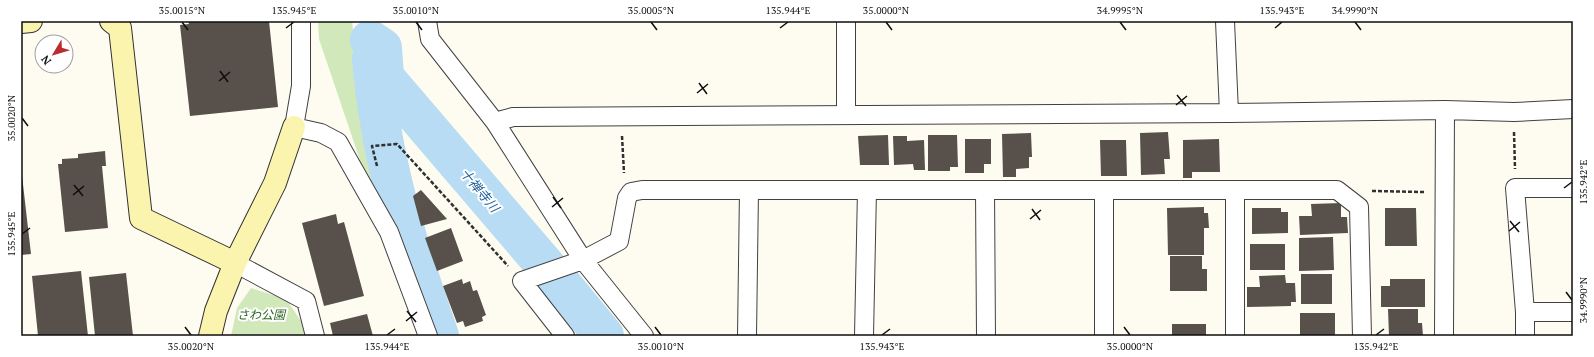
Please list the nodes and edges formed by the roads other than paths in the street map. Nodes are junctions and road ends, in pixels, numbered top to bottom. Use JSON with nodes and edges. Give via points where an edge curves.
{"nodes":[{"id":1,"x":31,"y":21,"type":"edge"},
{"id":2,"x":111,"y":21,"type":"edge"},
{"id":3,"x":301,"y":21,"type":"edge"},
{"id":4,"x":427,"y":21,"type":"edge"},
{"id":5,"x":846,"y":21,"type":"edge"},
{"id":6,"x":1225,"y":21,"type":"edge"},
{"id":7,"x":21,"y":22,"type":"edge"},
{"id":8,"x":1573,"y":109,"type":"edge"},
{"id":9,"x":1445,"y":110,"type":"junction"},
{"id":10,"x":1229,"y":113,"type":"junction"},
{"id":11,"x":846,"y":115,"type":"junction"},
{"id":12,"x":495,"y":122,"type":"junction"},
{"id":13,"x":294,"y":127,"type":"junction"},
{"id":14,"x":1573,"y":188,"type":"edge"},
{"id":15,"x":749,"y":190,"type":"junction"},
{"id":16,"x":867,"y":190,"type":"junction"},
{"id":17,"x":985,"y":190,"type":"junction"},
{"id":18,"x":1104,"y":190,"type":"junction"},
{"id":19,"x":1235,"y":190,"type":"junction"},
{"id":20,"x":583,"y":260,"type":"junction"},
{"id":21,"x":235,"y":263,"type":"junction"},
{"id":22,"x":1525,"y":312,"type":"junction"},
{"id":23,"x":1573,"y":312,"type":"edge"},
{"id":24,"x":210,"y":336,"type":"edge"},
{"id":25,"x":315,"y":336,"type":"edge"},
{"id":26,"x":428,"y":336,"type":"edge"},
{"id":27,"x":565,"y":336,"type":"edge"},
{"id":28,"x":644,"y":336,"type":"edge"},
{"id":29,"x":747,"y":336,"type":"edge"},
{"id":30,"x":864,"y":336,"type":"edge"},
{"id":31,"x":986,"y":336,"type":"edge"},
{"id":32,"x":1104,"y":336,"type":"edge"},
{"id":33,"x":1235,"y":336,"type":"edge"},
{"id":34,"x":1362,"y":336,"type":"edge"},
{"id":35,"x":1444,"y":336,"type":"edge"},
{"id":36,"x":1525,"y":336,"type":"edge"}],
"edges":[{"from":1,"to":7,"type":"street"},
{"from":2,"to":21,"type":"street","via":[[120,28],[141,218]]},
{"from":3,"to":13,"type":"street","via":[[301,86]]},
{"from":4,"to":12,"type":"street","via":[[430,39]]},
{"from":5,"to":11,"type":"street"},
{"from":6,"to":10,"type":"street"},
{"from":8,"to":9,"type":"street","via":[[1514,112]]},
{"from":9,"to":10,"type":"street"},
{"from":9,"to":35,"type":"street"},
{"from":10,"to":11,"type":"street"},
{"from":11,"to":12,"type":"street","via":[[513,117]]},
{"from":12,"to":20,"type":"street"},
{"from":13,"to":21,"type":"street","via":[[276,183]]},
{"from":13,"to":26,"type":"street","via":[[321,132],[338,142],[389,232]]},
{"from":14,"to":22,"type":"street","via":[[1515,188]]},
{"from":15,"to":16,"type":"street"},
{"from":15,"to":20,"type":"street","via":[[631,192],[627,198],[619,241]]},
{"from":15,"to":29,"type":"street"},
{"from":16,"to":17,"type":"street"},
{"from":16,"to":30,"type":"street"},
{"from":17,"to":18,"type":"street"},
{"from":17,"to":31,"type":"street"},
{"from":18,"to":19,"type":"street"},
{"from":18,"to":32,"type":"street"},
{"from":19,"to":33,"type":"street"},
{"from":19,"to":34,"type":"street","via":[[1337,190],[1359,207]]},
{"from":20,"to":27,"type":"street","via":[[522,281]]},
{"from":20,"to":28,"type":"street"},
{"from":21,"to":24,"type":"street","via":[[216,311]]},
{"from":21,"to":25,"type":"street","via":[[306,301]]},
{"from":22,"to":23,"type":"street"},
{"from":22,"to":36,"type":"street"}]}
